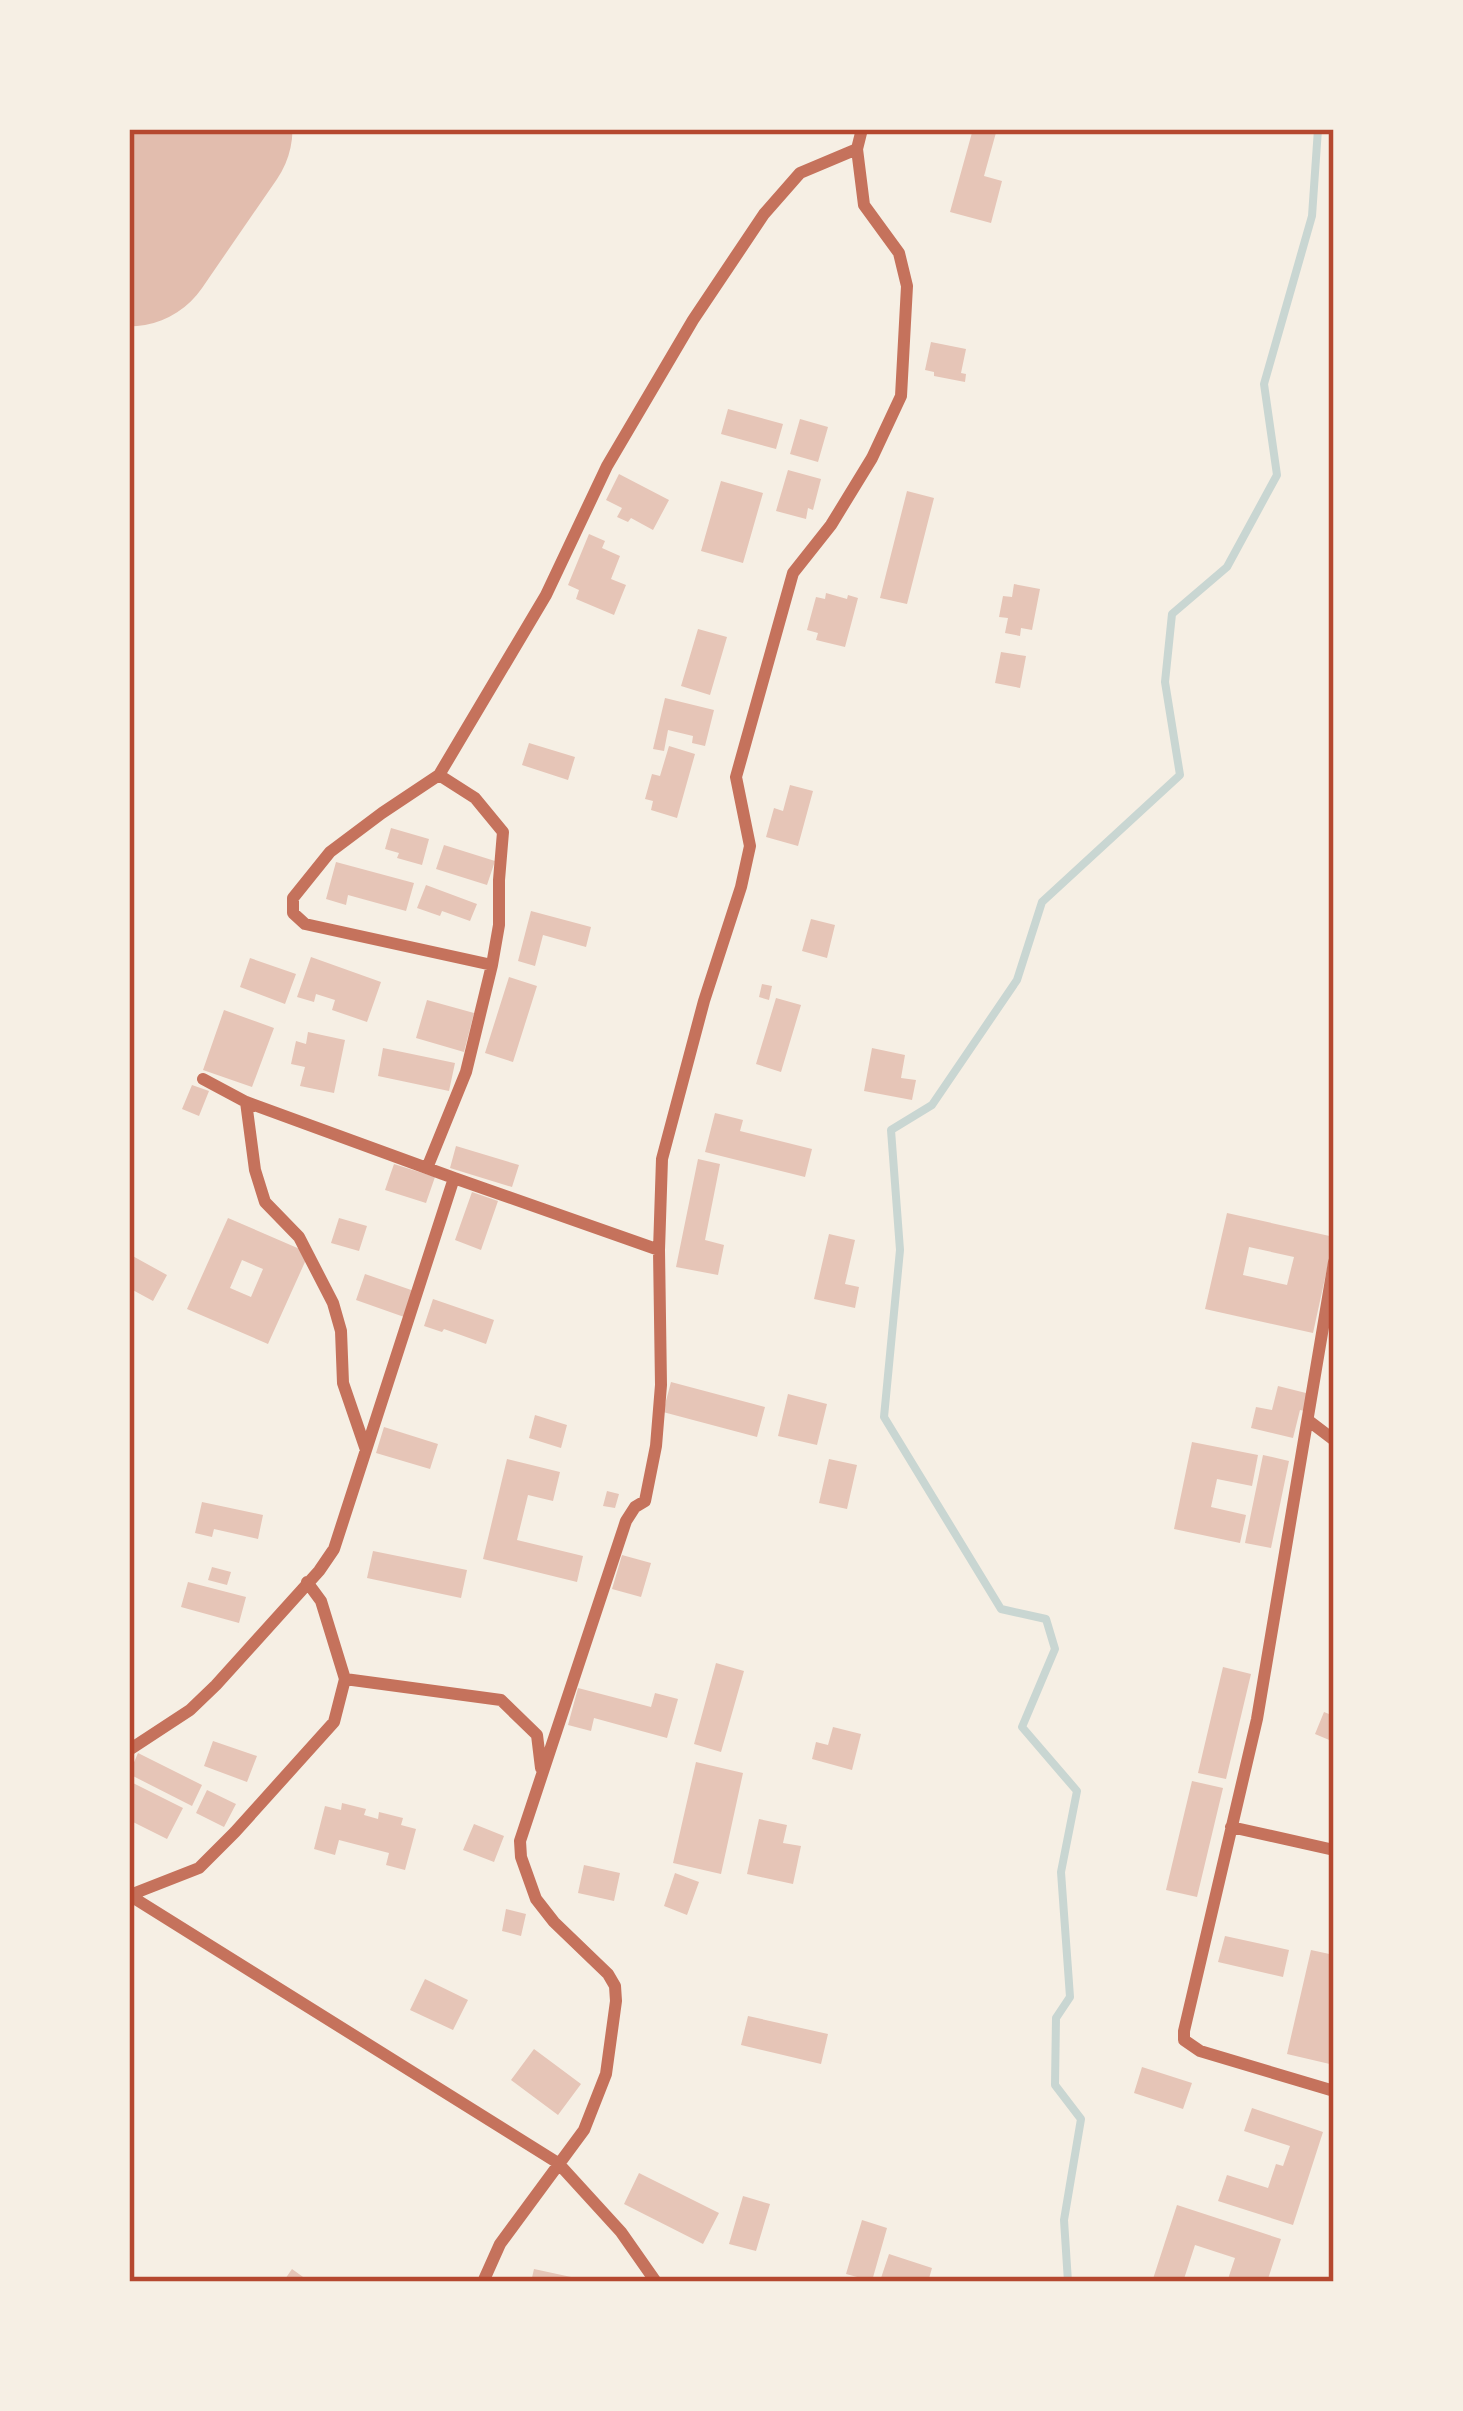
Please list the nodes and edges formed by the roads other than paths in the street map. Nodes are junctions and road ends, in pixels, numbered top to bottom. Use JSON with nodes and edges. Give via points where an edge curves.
{"nodes":[{"id":1,"x":862,"y":129,"type":"edge"},
{"id":2,"x":857,"y":149,"type":"junction"},
{"id":3,"x":439,"y":775,"type":"junction"},
{"id":4,"x":492,"y":965,"type":"junction"},
{"id":5,"x":203,"y":1079,"type":"dead end"},
{"id":6,"x":246,"y":1102,"type":"junction"},
{"id":7,"x":427,"y":1168,"type":"junction"},
{"id":8,"x":454,"y":1178,"type":"junction"},
{"id":9,"x":659,"y":1250,"type":"junction"},
{"id":10,"x":1334,"y":1262,"type":"edge"},
{"id":11,"x":1309,"y":1421,"type":"junction"},
{"id":12,"x":1334,"y":1440,"type":"edge"},
{"id":13,"x":366,"y":1450,"type":"junction"},
{"id":14,"x":307,"y":1582,"type":"junction"},
{"id":15,"x":345,"y":1679,"type":"junction"},
{"id":16,"x":129,"y":1750,"type":"edge"},
{"id":17,"x":542,"y":1775,"type":"junction"},
{"id":18,"x":1231,"y":1827,"type":"junction"},
{"id":19,"x":1334,"y":1850,"type":"edge"},
{"id":20,"x":130,"y":1895,"type":"edge"},
{"id":21,"x":1334,"y":2092,"type":"edge"},
{"id":22,"x":558,"y":2163,"type":"junction"},
{"id":23,"x":483,"y":2282,"type":"edge"},
{"id":24,"x":656,"y":2282,"type":"edge"}],
"edges":[{"from":1,"to":2,"type":"street"},
{"from":2,"to":3,"type":"street","via":[[800,173],[693,320]]},
{"from":2,"to":9,"type":"street","via":[[864,205],[898,253],[907,286],[901,396],[872,458],[793,573],[744,742],[736,777],[750,846],[662,1160]]},
{"from":3,"to":4,"type":"street","via":[[475,798],[503,832]]},
{"from":3,"to":4,"type":"street","via":[[330,852],[293,898],[293,913],[304,924]]},
{"from":4,"to":7,"type":"street","via":[[466,1072]]},
{"from":5,"to":6,"type":"street"},
{"from":6,"to":7,"type":"street"},
{"from":6,"to":13,"type":"street","via":[[265,1202],[299,1237],[333,1303],[343,1383]]},
{"from":7,"to":8,"type":"street"},
{"from":8,"to":9,"type":"street"},
{"from":8,"to":13,"type":"street"},
{"from":9,"to":17,"type":"street","via":[[661,1384],[646,1501],[626,1521]]},
{"from":10,"to":11,"type":"street"},
{"from":11,"to":12,"type":"street"},
{"from":11,"to":18,"type":"street"},
{"from":13,"to":14,"type":"street","via":[[334,1549]]},
{"from":14,"to":15,"type":"street","via":[[321,1600]]},
{"from":14,"to":16,"type":"street","via":[[190,1709]]},
{"from":15,"to":17,"type":"street","via":[[501,1700],[537,1735]]},
{"from":15,"to":20,"type":"street","via":[[334,1722],[235,1832],[199,1868]]},
{"from":17,"to":22,"type":"street","via":[[520,1840],[526,1874],[554,1922],[608,1974],[616,2001],[596,2104]]},
{"from":18,"to":19,"type":"street"},
{"from":18,"to":21,"type":"street","via":[[1184,2040]]},
{"from":20,"to":22,"type":"street"},
{"from":22,"to":23,"type":"street"},
{"from":22,"to":24,"type":"street"}]}
